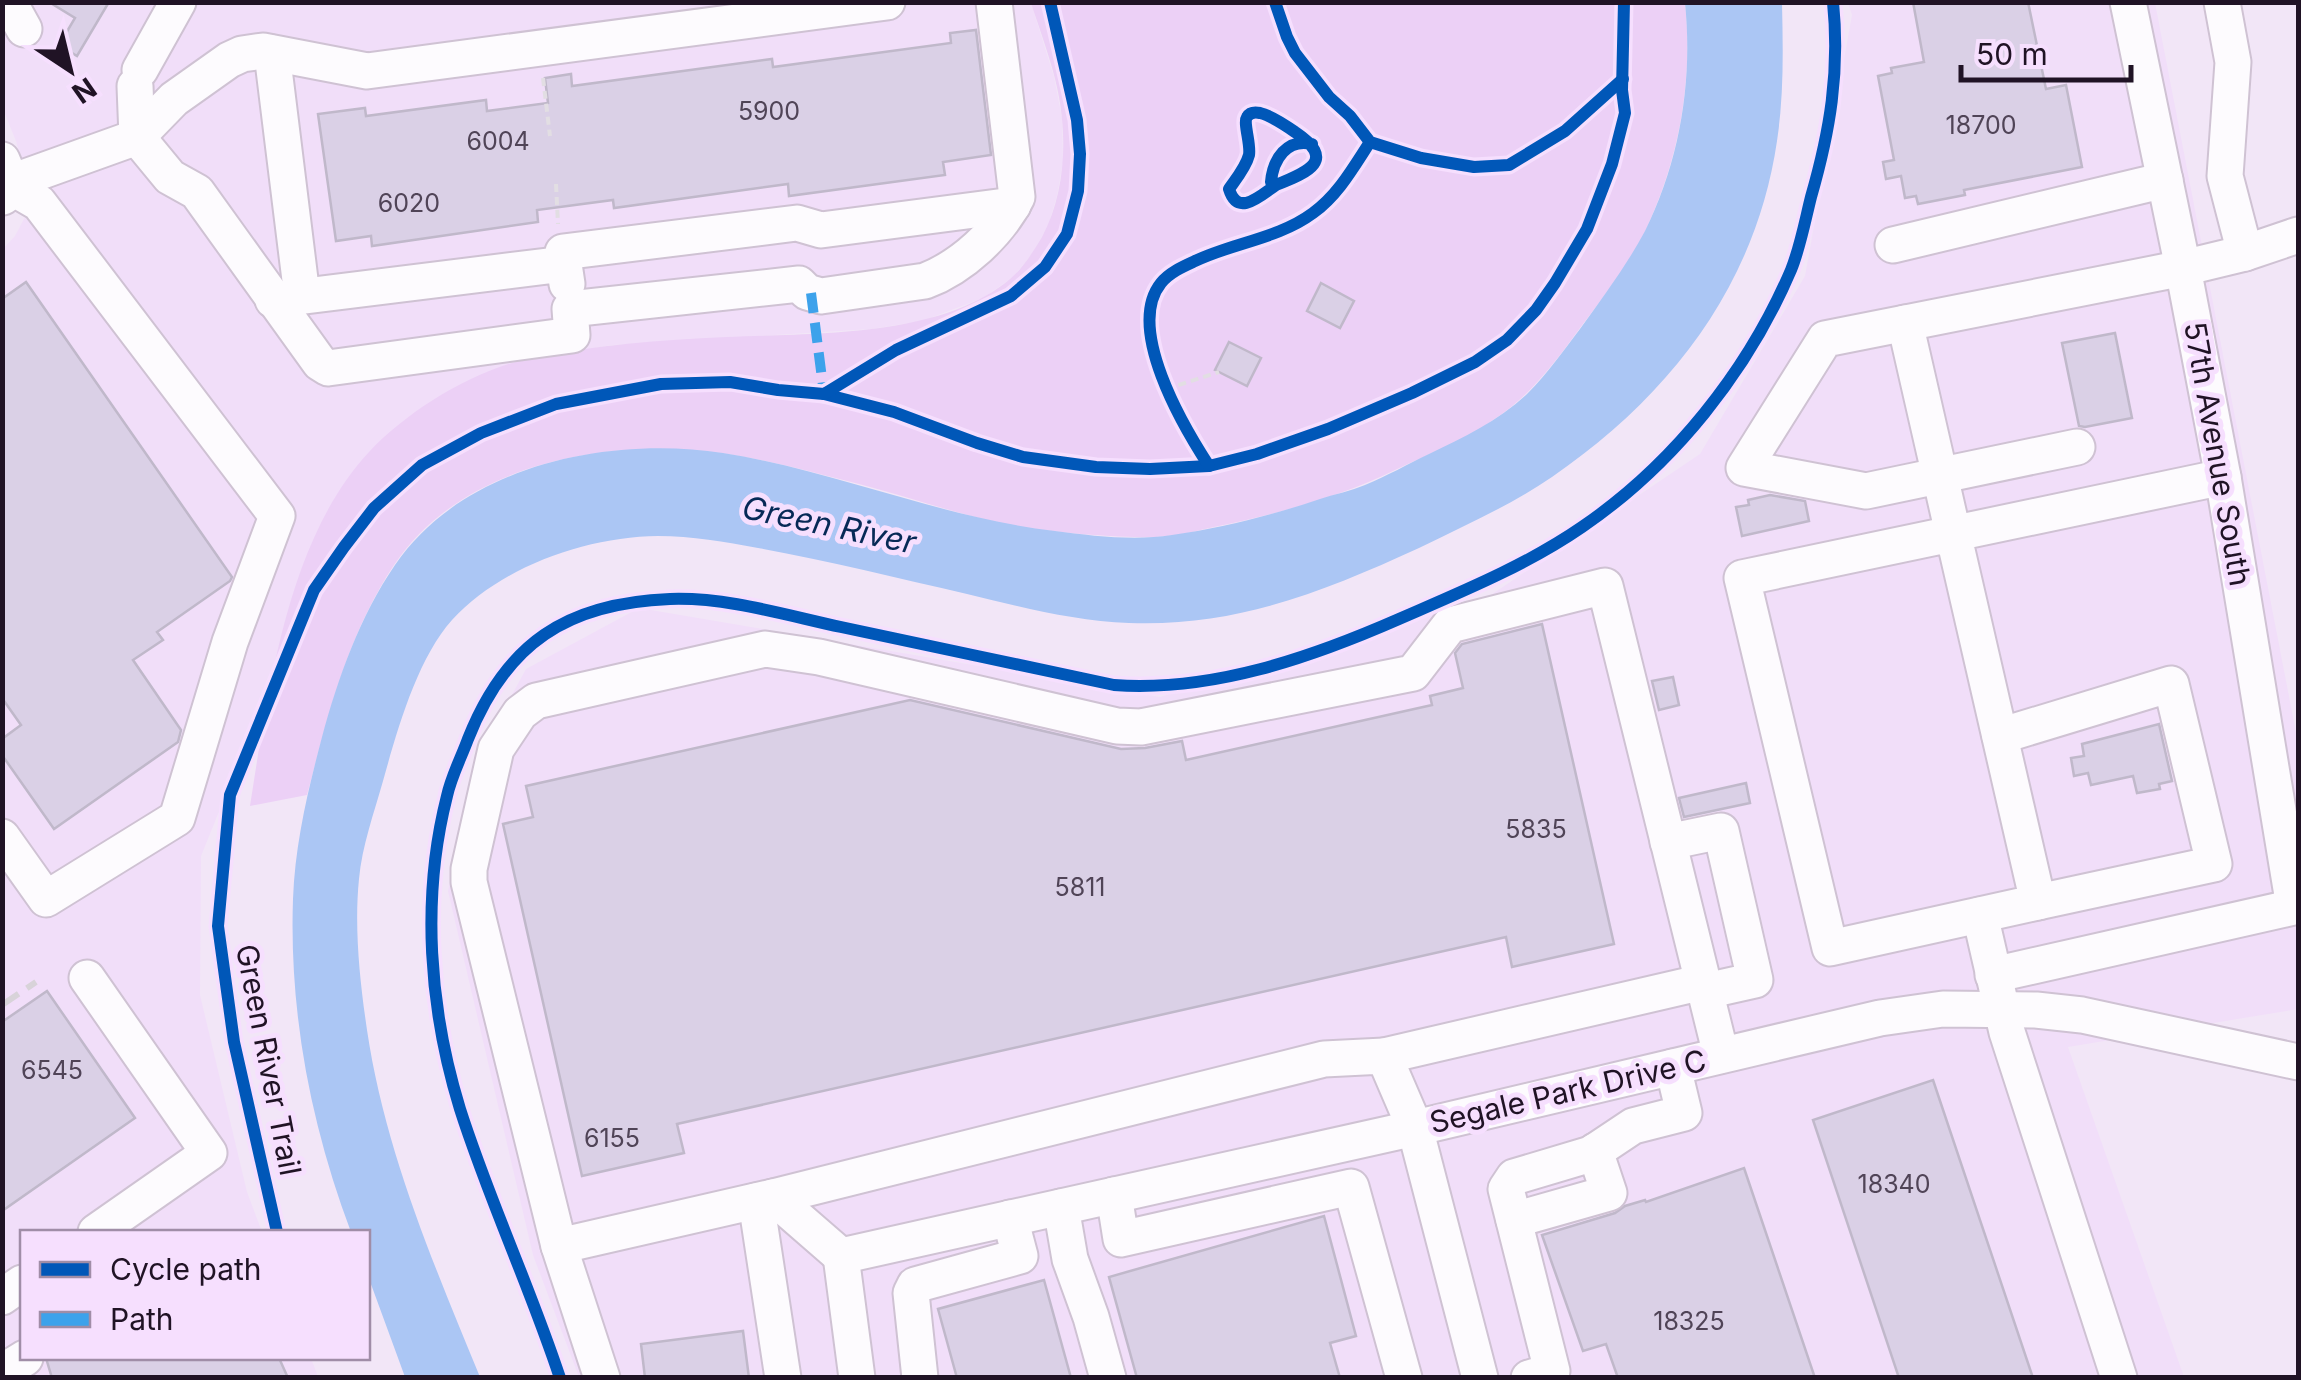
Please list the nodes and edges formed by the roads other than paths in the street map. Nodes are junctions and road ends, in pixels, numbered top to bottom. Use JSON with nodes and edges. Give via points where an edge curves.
{"nodes":[{"id":1,"x":178,"y":2,"type":"edge"},
{"id":2,"x":887,"y":2,"type":"edge"},
{"id":3,"x":994,"y":2,"type":"edge"},
{"id":4,"x":2128,"y":2,"type":"edge"},
{"id":5,"x":2222,"y":2,"type":"edge"},
{"id":6,"x":272,"y":53,"type":"junction"},
{"id":7,"x":136,"y":137,"type":"junction"},
{"id":8,"x":2165,"y":180,"type":"junction"},
{"id":9,"x":4,"y":181,"type":"edge"},
{"id":10,"x":1013,"y":205,"type":"junction"},
{"id":11,"x":2298,"y":236,"type":"edge"},
{"id":12,"x":1893,"y":244,"type":"dead end"},
{"id":13,"x":2245,"y":252,"type":"junction"},
{"id":14,"x":564,"y":264,"type":"junction"},
{"id":15,"x":2183,"y":268,"type":"junction"},
{"id":16,"x":288,"y":298,"type":"junction"},
{"id":17,"x":570,"y":309,"type":"junction"},
{"id":18,"x":1906,"y":323,"type":"junction"},
{"id":19,"x":2077,"y":447,"type":"dead end"},
{"id":20,"x":1940,"y":476,"type":"junction"},
{"id":21,"x":2222,"y":477,"type":"junction"},
{"id":22,"x":1953,"y":534,"type":"junction"},
{"id":23,"x":2000,"y":736,"type":"junction"},
{"id":24,"x":2,"y":836,"type":"edge"},
{"id":25,"x":1668,"y":842,"type":"junction"},
{"id":26,"x":2038,"y":902,"type":"junction"},
{"id":27,"x":2294,"y":908,"type":"joint"},
{"id":28,"x":1980,"y":915,"type":"junction"},
{"id":29,"x":88,"y":978,"type":"dead end"},
{"id":30,"x":1704,"y":987,"type":"junction"},
{"id":31,"x":1997,"y":992,"type":"junction"},
{"id":32,"x":1384,"y":1056,"type":"junction"},
{"id":33,"x":1721,"y":1056,"type":"junction"},
{"id":34,"x":2298,"y":1062,"type":"edge"},
{"id":35,"x":1673,"y":1067,"type":"junction"},
{"id":36,"x":1415,"y":1128,"type":"junction"},
{"id":37,"x":1114,"y":1195,"type":"junction"},
{"id":38,"x":765,"y":1199,"type":"junction"},
{"id":39,"x":1061,"y":1206,"type":"junction"},
{"id":40,"x":1010,"y":1218,"type":"junction"},
{"id":41,"x":99,"y":1230,"type":"edge"},
{"id":42,"x":559,"y":1246,"type":"junction"},
{"id":43,"x":842,"y":1256,"type":"junction"},
{"id":44,"x":602,"y":1378,"type":"edge"},
{"id":45,"x":783,"y":1378,"type":"edge"},
{"id":46,"x":857,"y":1378,"type":"edge"},
{"id":47,"x":920,"y":1378,"type":"edge"},
{"id":48,"x":1108,"y":1378,"type":"edge"},
{"id":49,"x":1404,"y":1378,"type":"edge"},
{"id":50,"x":1480,"y":1378,"type":"edge"},
{"id":51,"x":1529,"y":1378,"type":"edge"},
{"id":52,"x":2119,"y":1378,"type":"edge"}],
"edges":[{"from":1,"to":7,"type":"street","via":[[137,78]]},
{"from":2,"to":6,"type":"street","via":[[366,71]]},
{"from":3,"to":10,"type":"street"},
{"from":4,"to":8,"type":"street","name":"57th Avenue South"},
{"from":5,"to":13,"type":"street","via":[[2232,62],[2225,176]]},
{"from":6,"to":7,"type":"street","via":[[229,60],[174,99]]},
{"from":6,"to":16,"type":"street"},
{"from":7,"to":9,"type":"street"},
{"from":7,"to":16,"type":"street","via":[[170,178],[197,192]]},
{"from":8,"to":12,"type":"street"},
{"from":8,"to":15,"type":"street","name":"57th Avenue South"},
{"from":9,"to":24,"type":"street","via":[[39,204],[276,516],[177,818],[46,899]]},
{"from":10,"to":14,"type":"street","via":[[821,230],[797,222],[562,252]]},
{"from":10,"to":17,"type":"street","via":[[989,236],[925,281],[821,296],[799,284]]},
{"from":11,"to":13,"type":"street"},
{"from":13,"to":15,"type":"street"},
{"from":14,"to":16,"type":"street"},
{"from":14,"to":17,"type":"street"},
{"from":15,"to":18,"type":"street"},
{"from":15,"to":21,"type":"street","name":"57th Avenue South"},
{"from":16,"to":17,"type":"street","via":[[328,368],[572,335]]},
{"from":18,"to":20,"type":"street"},
{"from":18,"to":20,"type":"street","via":[[1825,339],[1744,468],[1866,491]]},
{"from":19,"to":20,"type":"street"},
{"from":20,"to":22,"type":"street"},
{"from":21,"to":22,"type":"street"},
{"from":21,"to":27,"type":"street","name":"57th Avenue South"},
{"from":22,"to":23,"type":"street"},
{"from":22,"to":28,"type":"street","via":[[1742,578],[1830,948]]},
{"from":23,"to":26,"type":"street"},
{"from":23,"to":26,"type":"street","via":[[2171,684],[2214,864]]},
{"from":25,"to":30,"type":"street"},
{"from":25,"to":30,"type":"street","via":[[1721,831],[1754,980]]},
{"from":25,"to":42,"type":"street","via":[[1605,586],[1450,625],[1413,673],[1141,727],[765,649],[536,701],[496,749],[470,882]]},
{"from":26,"to":28,"type":"street"},
{"from":27,"to":31,"type":"street","name":"Segale Park Drive C"},
{"from":28,"to":31,"type":"street"},
{"from":29,"to":41,"type":"street","via":[[209,1154]]},
{"from":30,"to":32,"type":"street"},
{"from":30,"to":33,"type":"street"},
{"from":31,"to":33,"type":"street","name":"Segale Park Drive C"},
{"from":31,"to":34,"type":"street","name":"Segale Park Drive C","via":[[2036,1010]]},
{"from":31,"to":52,"type":"street"},
{"from":32,"to":36,"type":"street"},
{"from":32,"to":38,"type":"street","via":[[1324,1059]]},
{"from":33,"to":35,"type":"street","name":"Segale Park Drive C"},
{"from":35,"to":36,"type":"street","name":"Segale Park Drive C"},
{"from":35,"to":51,"type":"street","via":[[1684,1113],[1634,1126],[1595,1150],[1514,1177],[1506,1189],[1552,1372]]},
{"from":36,"to":37,"type":"street","name":"Segale Park Drive C"},
{"from":36,"to":50,"type":"street"},
{"from":37,"to":39,"type":"street","name":"Segale Park Drive C"},
{"from":37,"to":49,"type":"street","via":[[1121,1239],[1352,1187]]},
{"from":38,"to":42,"type":"street"},
{"from":38,"to":43,"type":"street"},
{"from":38,"to":45,"type":"street"},
{"from":39,"to":40,"type":"street","name":"Segale Park Drive C"},
{"from":39,"to":48,"type":"street","via":[[1070,1259]]},
{"from":40,"to":43,"type":"street","name":"Segale Park Drive C"},
{"from":40,"to":47,"type":"street","via":[[1020,1256],[915,1286],[911,1293]]},
{"from":42,"to":44,"type":"street"},
{"from":43,"to":46,"type":"street"}]}
